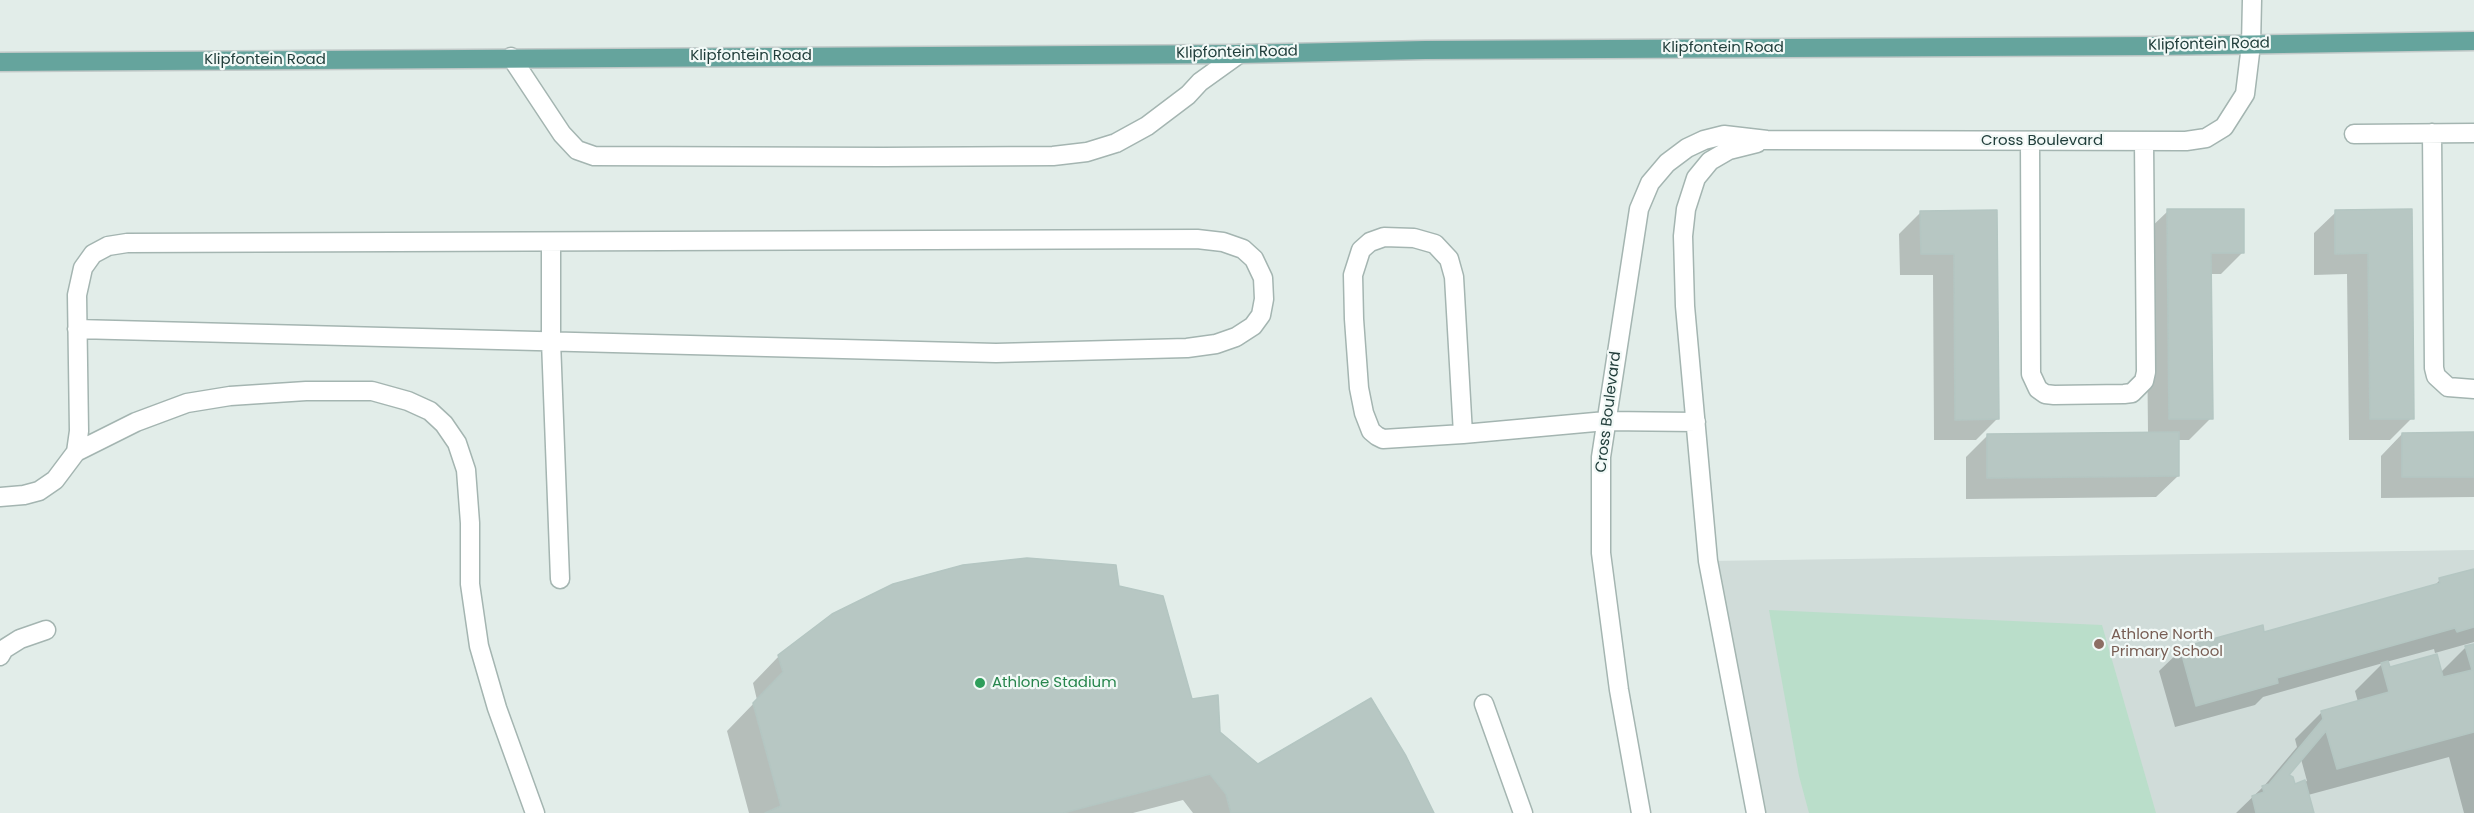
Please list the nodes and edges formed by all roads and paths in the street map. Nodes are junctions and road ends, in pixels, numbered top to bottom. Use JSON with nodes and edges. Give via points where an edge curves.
{"nodes":[{"id":1,"x":2252,"y":0,"type":"edge"},
{"id":2,"x":2474,"y":41,"type":"edge"},
{"id":3,"x":2251,"y":45,"type":"junction"},
{"id":4,"x":1239,"y":54,"type":"junction"},
{"id":5,"x":511,"y":57,"type":"junction"},
{"id":6,"x":0,"y":62,"type":"edge"},
{"id":7,"x":2474,"y":133,"type":"edge"},
{"id":8,"x":2354,"y":134,"type":"dead end"},
{"id":9,"x":2432,"y":134,"type":"junction"},
{"id":10,"x":1767,"y":140,"type":"junction"},
{"id":11,"x":2030,"y":141,"type":"junction"},
{"id":12,"x":2146,"y":141,"type":"junction"},
{"id":13,"x":551,"y":242,"type":"junction"},
{"id":14,"x":77,"y":329,"type":"junction"},
{"id":15,"x":551,"y":341,"type":"junction"},
{"id":16,"x":2474,"y":389,"type":"edge"},
{"id":17,"x":1606,"y":421,"type":"junction"},
{"id":18,"x":1696,"y":423,"type":"junction"},
{"id":19,"x":1463,"y":434,"type":"junction"},
{"id":20,"x":76,"y":452,"type":"junction"},
{"id":21,"x":0,"y":497,"type":"edge"},
{"id":22,"x":560,"y":579,"type":"dead end"},
{"id":23,"x":46,"y":630,"type":"dead end"},
{"id":24,"x":0,"y":656,"type":"edge"},
{"id":25,"x":1484,"y":704,"type":"dead end"},
{"id":26,"x":1636,"y":810,"type":"edge"},
{"id":27,"x":536,"y":813,"type":"edge"},
{"id":28,"x":1523,"y":813,"type":"edge"},
{"id":29,"x":1756,"y":813,"type":"edge"}],
"edges":[{"from":1,"to":3,"type":"street","name":"Cross Boulevard"},
{"from":2,"to":3,"type":"main road","name":"Klipfontein Road"},
{"from":3,"to":4,"type":"main road","name":"Klipfontein Road"},
{"from":3,"to":12,"type":"street","name":"Cross Boulevard","via":[[2245,94],[2224,127],[2206,138]]},
{"from":4,"to":5,"type":"main road","name":"Klipfontein Road"},
{"from":4,"to":5,"type":"street","via":[[1147,126],[1116,143],[1087,152],[1053,156],[883,157],[594,156],[577,150],[562,134]]},
{"from":5,"to":6,"type":"main road","name":"Klipfontein Road"},
{"from":7,"to":9,"type":"street"},
{"from":8,"to":9,"type":"street"},
{"from":9,"to":16,"type":"street","via":[[2434,368],[2436,376],[2448,387]]},
{"from":10,"to":11,"type":"street","name":"Cross Boulevard"},
{"from":10,"to":17,"type":"street","name":"Cross Boulevard","via":[[1724,135],[1704,140],[1687,148],[1650,183],[1639,208]]},
{"from":10,"to":18,"type":"street","name":"Cross Boulevard","via":[[1729,150],[1710,161],[1696,178],[1686,209],[1685,306]]},
{"from":11,"to":12,"type":"street","name":"Cross Boulevard"},
{"from":11,"to":12,"type":"street","via":[[2031,374],[2038,389],[2054,395],[2132,393],[2144,381]]},
{"from":13,"to":14,"type":"street","via":[[108,246],[93,254],[83,268],[77,295]]},
{"from":13,"to":15,"type":"street"},
{"from":13,"to":15,"type":"street","via":[[1197,239],[1223,242],[1254,258],[1263,278],[1264,299],[1261,315],[1253,326],[1216,344],[1187,348],[996,353]]},
{"from":14,"to":15,"type":"street"},
{"from":14,"to":20,"type":"street"},
{"from":15,"to":22,"type":"street"},
{"from":17,"to":18,"type":"street"},
{"from":17,"to":19,"type":"street"},
{"from":17,"to":26,"type":"street","name":"Cross Boulevard","via":[[1601,457],[1601,554]]},
{"from":18,"to":29,"type":"street","name":"Cross Boulevard","via":[[1708,561]]},
{"from":19,"to":19,"type":"street","via":[[1383,439],[1371,431],[1359,388],[1353,275],[1360,250],[1370,242],[1384,237],[1414,238],[1435,244],[1449,259],[1454,277]]},
{"from":20,"to":21,"type":"street","via":[[55,480],[39,491]]},
{"from":20,"to":27,"type":"street","via":[[157,414],[188,403],[230,396],[372,391],[430,411],[458,443],[466,470],[470,584],[479,646]]},
{"from":23,"to":24,"type":"street","via":[[20,639]]},
{"from":25,"to":28,"type":"street"}]}
